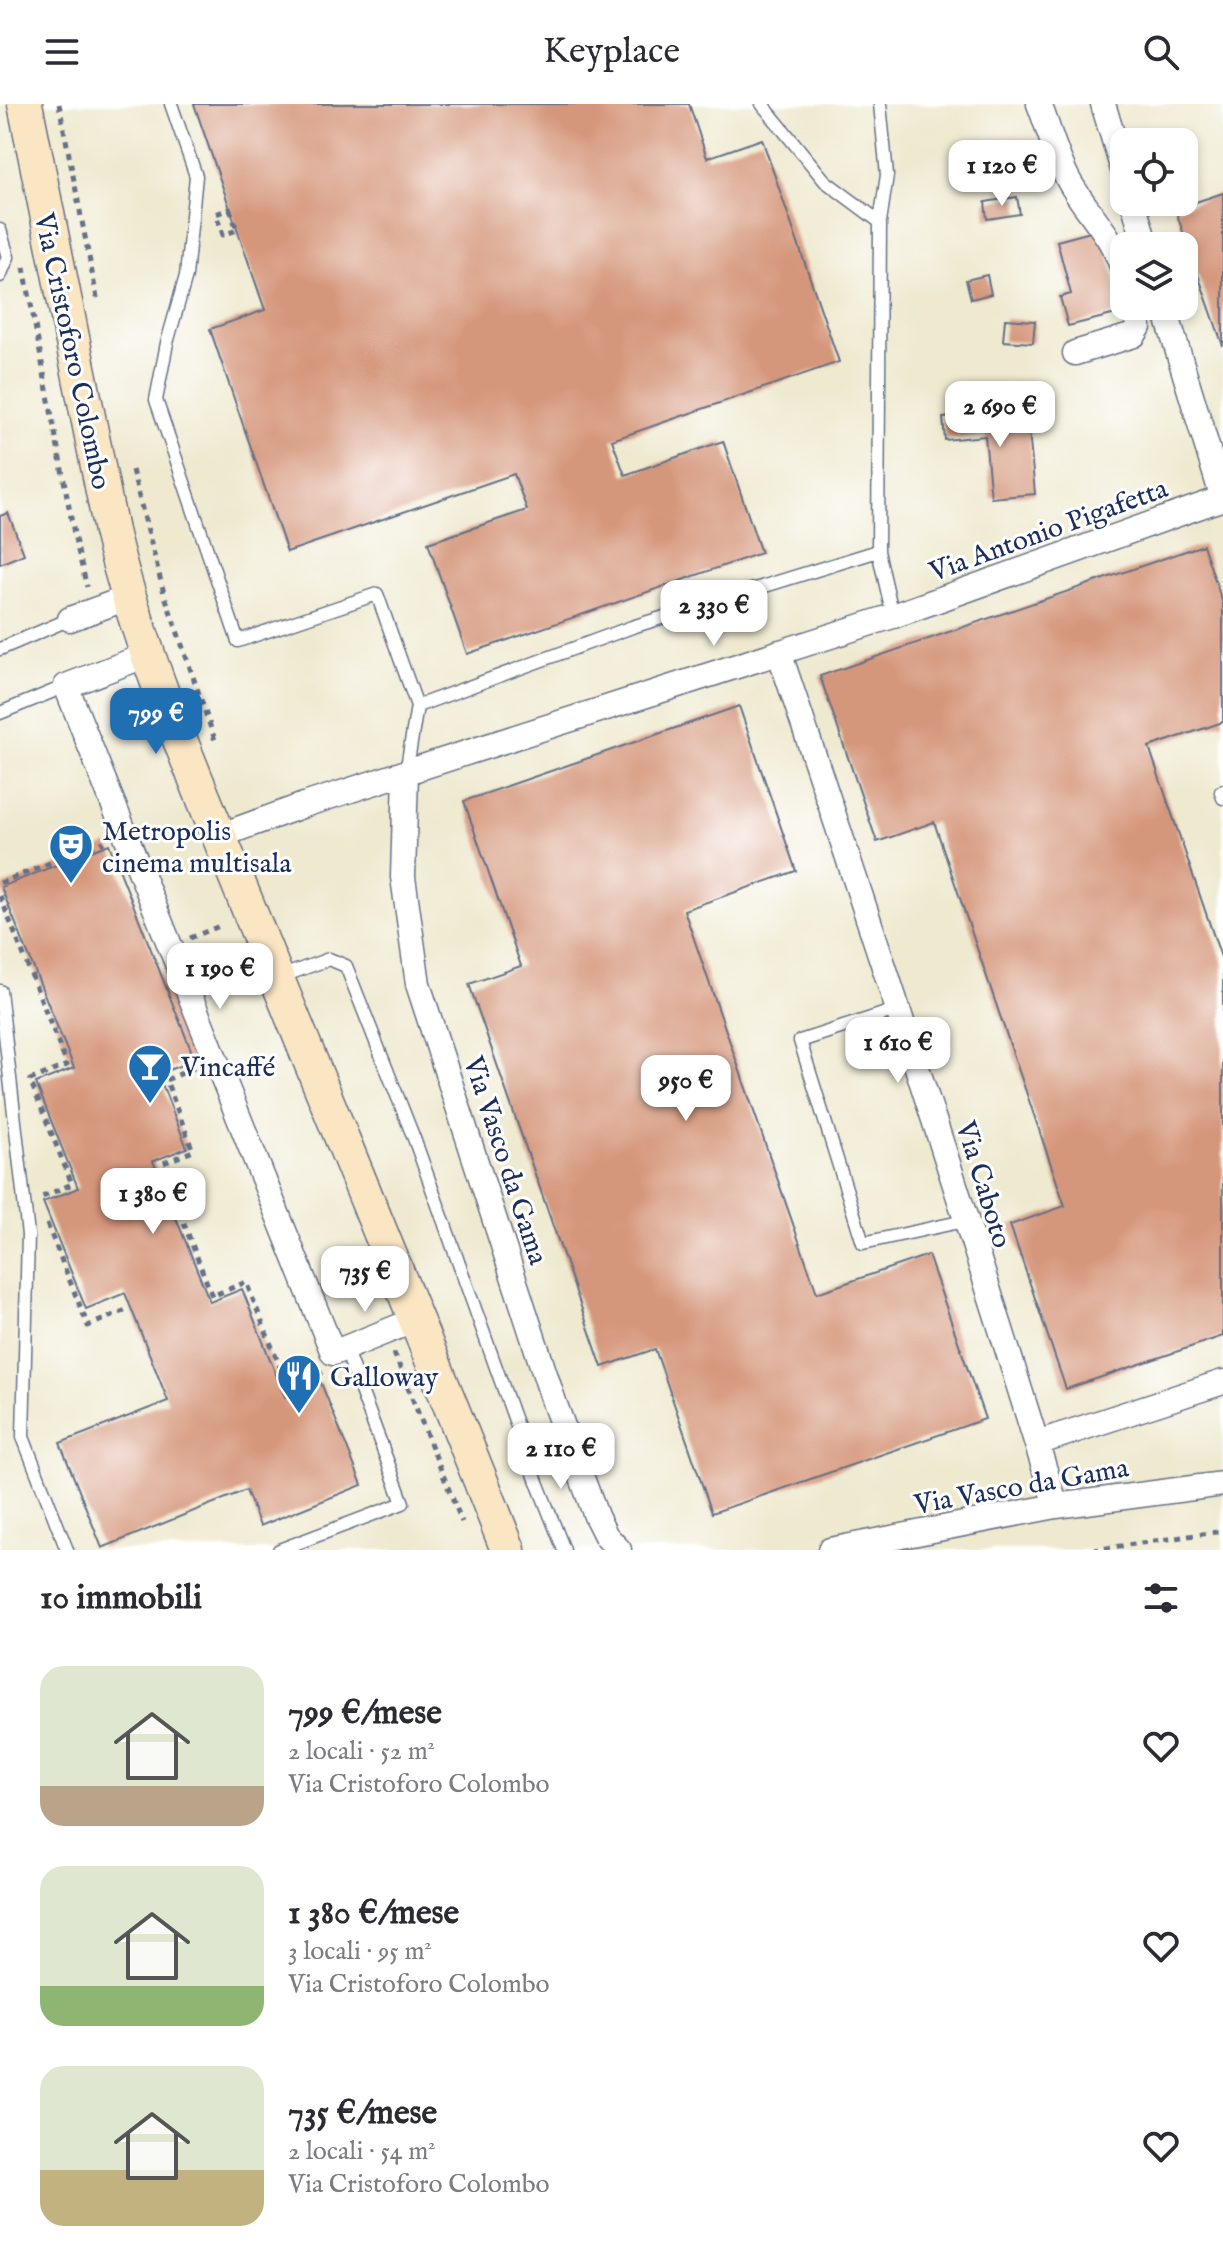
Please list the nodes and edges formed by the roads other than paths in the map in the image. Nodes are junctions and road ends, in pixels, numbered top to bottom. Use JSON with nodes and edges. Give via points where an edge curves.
{"nodes":[{"id":1,"x":25,"y":104,"type":"edge"},
{"id":2,"x":171,"y":104,"type":"edge"},
{"id":3,"x":762,"y":104,"type":"edge"},
{"id":4,"x":880,"y":104,"type":"edge"},
{"id":5,"x":1039,"y":104,"type":"edge"},
{"id":6,"x":1103,"y":104,"type":"edge"},
{"id":7,"x":1110,"y":128,"type":"edge"},
{"id":8,"x":880,"y":222,"type":"junction"},
{"id":9,"x":0,"y":230,"type":"edge"},
{"id":10,"x":1110,"y":239,"type":"edge"},
{"id":11,"x":0,"y":276,"type":"edge"},
{"id":12,"x":1137,"y":320,"type":"edge"},
{"id":13,"x":1168,"y":320,"type":"edge"},
{"id":14,"x":1075,"y":353,"type":"dead end"},
{"id":15,"x":1223,"y":499,"type":"edge"},
{"id":16,"x":878,"y":551,"type":"junction"},
{"id":17,"x":127,"y":598,"type":"junction"},
{"id":18,"x":893,"y":616,"type":"junction"},
{"id":19,"x":70,"y":619,"type":"joint"},
{"id":20,"x":0,"y":649,"type":"edge"},
{"id":21,"x":779,"y":652,"type":"junction"},
{"id":22,"x":147,"y":655,"type":"junction"},
{"id":23,"x":66,"y":686,"type":"junction"},
{"id":24,"x":417,"y":706,"type":"junction"},
{"id":25,"x":0,"y":713,"type":"edge"},
{"id":26,"x":406,"y":773,"type":"junction"},
{"id":27,"x":1223,"y":791,"type":"edge"},
{"id":28,"x":1223,"y":798,"type":"edge"},
{"id":29,"x":219,"y":836,"type":"junction"},
{"id":30,"x":277,"y":978,"type":"junction"},
{"id":31,"x":0,"y":991,"type":"edge"},
{"id":32,"x":899,"y":1009,"type":"junction"},
{"id":33,"x":964,"y":1221,"type":"junction"},
{"id":34,"x":415,"y":1320,"type":"junction"},
{"id":35,"x":345,"y":1348,"type":"junction"},
{"id":36,"x":1223,"y":1382,"type":"edge"},
{"id":37,"x":1037,"y":1443,"type":"junction"},
{"id":38,"x":1223,"y":1484,"type":"edge"},
{"id":39,"x":1056,"y":1506,"type":"junction"},
{"id":40,"x":503,"y":1548,"type":"edge"},
{"id":41,"x":67,"y":1550,"type":"edge"},
{"id":42,"x":279,"y":1550,"type":"edge"},
{"id":43,"x":564,"y":1550,"type":"edge"},
{"id":44,"x":619,"y":1550,"type":"edge"},
{"id":45,"x":830,"y":1550,"type":"edge"}],
"edges":[{"from":1,"to":17,"type":"main road","name":"Via Cristoforo Colombo"},
{"from":2,"to":24,"type":"lane","via":[[196,176],[186,276],[156,400],[238,641],[377,594]]},
{"from":3,"to":8,"type":"lane","via":[[825,181]]},
{"from":4,"to":8,"type":"lane","via":[[887,175]]},
{"from":5,"to":10,"type":"street","via":[[1068,180]]},
{"from":6,"to":7,"type":"street"},
{"from":8,"to":16,"type":"lane"},
{"from":9,"to":11,"type":"lane","via":[[8,257]]},
{"from":12,"to":14,"type":"street","via":[[1134,335]]},
{"from":13,"to":15,"type":"street"},
{"from":15,"to":18,"type":"street","name":"Via Antonio Pigafetta"},
{"from":16,"to":18,"type":"lane"},
{"from":16,"to":24,"type":"lane","via":[[632,627]]},
{"from":17,"to":19,"type":"street"},
{"from":17,"to":22,"type":"main road","name":"Via Cristoforo Colombo"},
{"from":18,"to":21,"type":"street","name":"Via Antonio Pigafetta"},
{"from":19,"to":20,"type":"lane"},
{"from":21,"to":26,"type":"street","name":"Via Antonio Pigafetta"},
{"from":21,"to":32,"type":"street","name":"Via Caboto"},
{"from":22,"to":23,"type":"street"},
{"from":22,"to":29,"type":"main road","name":"Via Cristoforo Colombo"},
{"from":23,"to":25,"type":"lane"},
{"from":23,"to":35,"type":"street","via":[[333,1353]]},
{"from":24,"to":26,"type":"lane"},
{"from":26,"to":29,"type":"street","name":"Via Antonio Pigafetta"},
{"from":26,"to":44,"type":"street","name":"Via Vasco da Gama","via":[[403,877],[418,984],[554,1402],[596,1516]]},
{"from":27,"to":28,"type":"lane"},
{"from":29,"to":30,"type":"main road","name":"Via Cristoforo Colombo"},
{"from":30,"to":34,"type":"main road","name":"Via Cristoforo Colombo"},
{"from":30,"to":43,"type":"lane","via":[[329,959],[346,966]]},
{"from":31,"to":41,"type":"lane","via":[[28,1235],[23,1437]]},
{"from":32,"to":33,"type":"street","name":"Via Caboto"},
{"from":32,"to":33,"type":"lane","via":[[800,1041],[863,1243]]},
{"from":33,"to":37,"type":"street","name":"Via Caboto"},
{"from":34,"to":35,"type":"street"},
{"from":34,"to":40,"type":"main road","name":"Via Cristoforo Colombo"},
{"from":35,"to":42,"type":"lane","via":[[403,1503]]},
{"from":36,"to":37,"type":"street"},
{"from":37,"to":39,"type":"street","name":"Via Caboto"},
{"from":38,"to":39,"type":"street","name":"Via Vasco da Gama"},
{"from":39,"to":45,"type":"street","name":"Via Vasco da Gama"}]}
